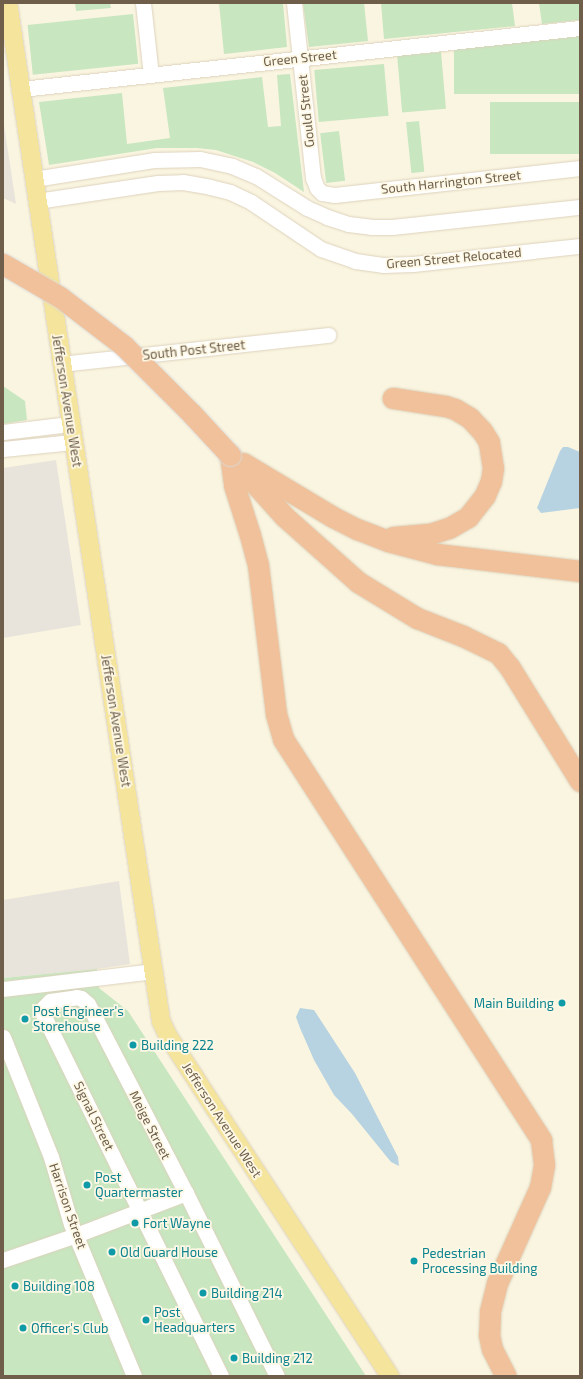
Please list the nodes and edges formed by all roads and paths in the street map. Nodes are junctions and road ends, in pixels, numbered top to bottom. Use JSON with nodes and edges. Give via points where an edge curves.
{"nodes":[{"id":1,"x":8,"y":3,"type":"edge"},
{"id":2,"x":143,"y":3,"type":"edge"},
{"id":3,"x":294,"y":3,"type":"edge"},
{"id":4,"x":580,"y":28,"type":"edge"},
{"id":5,"x":300,"y":58,"type":"junction"},
{"id":6,"x":151,"y":75,"type":"junction"},
{"id":7,"x":21,"y":89,"type":"junction"},
{"id":8,"x":580,"y":168,"type":"edge"},
{"id":9,"x":34,"y":179,"type":"junction"},
{"id":10,"x":322,"y":193,"type":"joint"},
{"id":11,"x":37,"y":201,"type":"junction"},
{"id":12,"x":580,"y":207,"type":"edge"},
{"id":13,"x":580,"y":246,"type":"edge"},
{"id":14,"x":3,"y":264,"type":"edge"},
{"id":15,"x":328,"y":336,"type":"dead end"},
{"id":16,"x":61,"y":364,"type":"junction"},
{"id":17,"x":393,"y":398,"type":"dead end"},
{"id":18,"x":3,"y":432,"type":"edge"},
{"id":19,"x":71,"y":433,"type":"junction"},
{"id":20,"x":3,"y":449,"type":"edge"},
{"id":21,"x":230,"y":455,"type":"junction"},
{"id":22,"x":366,"y":533,"type":"junction"},
{"id":23,"x":580,"y":571,"type":"edge"},
{"id":24,"x":580,"y":781,"type":"edge"},
{"id":25,"x":154,"y":971,"type":"junction"},
{"id":26,"x":3,"y":989,"type":"edge"},
{"id":27,"x":44,"y":1007,"type":"joint"},
{"id":28,"x":3,"y":1037,"type":"edge"},
{"id":29,"x":186,"y":1193,"type":"junction"},
{"id":30,"x":141,"y":1211,"type":"junction"},
{"id":31,"x":76,"y":1235,"type":"junction"},
{"id":32,"x":3,"y":1260,"type":"edge"},
{"id":33,"x":134,"y":1376,"type":"edge"},
{"id":34,"x":221,"y":1376,"type":"edge"},
{"id":35,"x":277,"y":1376,"type":"edge"},
{"id":36,"x":390,"y":1376,"type":"edge"},
{"id":37,"x":506,"y":1376,"type":"edge"}],
"edges":[{"from":1,"to":7,"type":"main road","name":"Jefferson Avenue West"},
{"from":2,"to":6,"type":"street"},
{"from":3,"to":5,"type":"street","name":"Gould Street"},
{"from":4,"to":5,"type":"street","name":"Green Street"},
{"from":5,"to":6,"type":"street","name":"Green Street"},
{"from":5,"to":10,"type":"street","name":"Gould Street","via":[[313,178]]},
{"from":6,"to":7,"type":"street","name":"Green Street"},
{"from":7,"to":9,"type":"main road","name":"Jefferson Avenue West"},
{"from":8,"to":10,"type":"street","name":"South Harrington Street","via":[[340,194]]},
{"from":9,"to":11,"type":"main road","name":"Jefferson Avenue West"},
{"from":9,"to":12,"type":"street","via":[[154,160],[200,159],[256,176],[307,208],[327,217],[348,224],[371,227],[392,227]]},
{"from":11,"to":13,"type":"street","name":"Green Street Relocated","via":[[158,183],[183,182],[204,185],[230,192],[251,202],[321,249],[355,261],[383,266]]},
{"from":11,"to":16,"type":"main road","name":"Jefferson Avenue West"},
{"from":14,"to":21,"type":"highway","bridge":true,"via":[[60,297],[124,346]]},
{"from":15,"to":16,"type":"street","name":"South Post Street"},
{"from":16,"to":19,"type":"main road","name":"Jefferson Avenue West"},
{"from":17,"to":22,"type":"highway","via":[[445,406],[470,418],[489,442],[492,475],[487,492],[477,508],[468,517],[449,528],[430,534],[401,537]]},
{"from":18,"to":19,"type":"street"},
{"from":19,"to":20,"type":"street"},
{"from":19,"to":25,"type":"main road","name":"Jefferson Avenue West"},
{"from":21,"to":22,"type":"highway","via":[[320,510]]},
{"from":21,"to":24,"type":"highway","via":[[285,517],[358,582],[417,618],[487,646],[498,653],[510,668]]},
{"from":21,"to":37,"type":"highway","via":[[234,485],[258,565],[276,714],[283,739],[541,1140],[544,1165],[540,1187],[498,1283],[490,1312],[489,1335],[492,1349]]},
{"from":22,"to":23,"type":"highway","via":[[437,554]]},
{"from":25,"to":26,"type":"street"},
{"from":25,"to":36,"type":"main road","name":"Jefferson Avenue West","via":[[159,1010],[168,1036]]},
{"from":27,"to":29,"type":"street","name":"Meige Street","via":[[50,1001],[77,997],[85,1000]]},
{"from":27,"to":30,"type":"street","name":"Signal Street","via":[[43,1014]]},
{"from":28,"to":31,"type":"street","name":"Harrison Street","via":[[51,1157]]},
{"from":29,"to":30,"type":"street"},
{"from":29,"to":35,"type":"street","name":"Meige Street"},
{"from":30,"to":31,"type":"street"},
{"from":30,"to":34,"type":"street","name":"Signal Street"},
{"from":31,"to":32,"type":"street"},
{"from":31,"to":33,"type":"street","name":"Harrison Street"}]}
